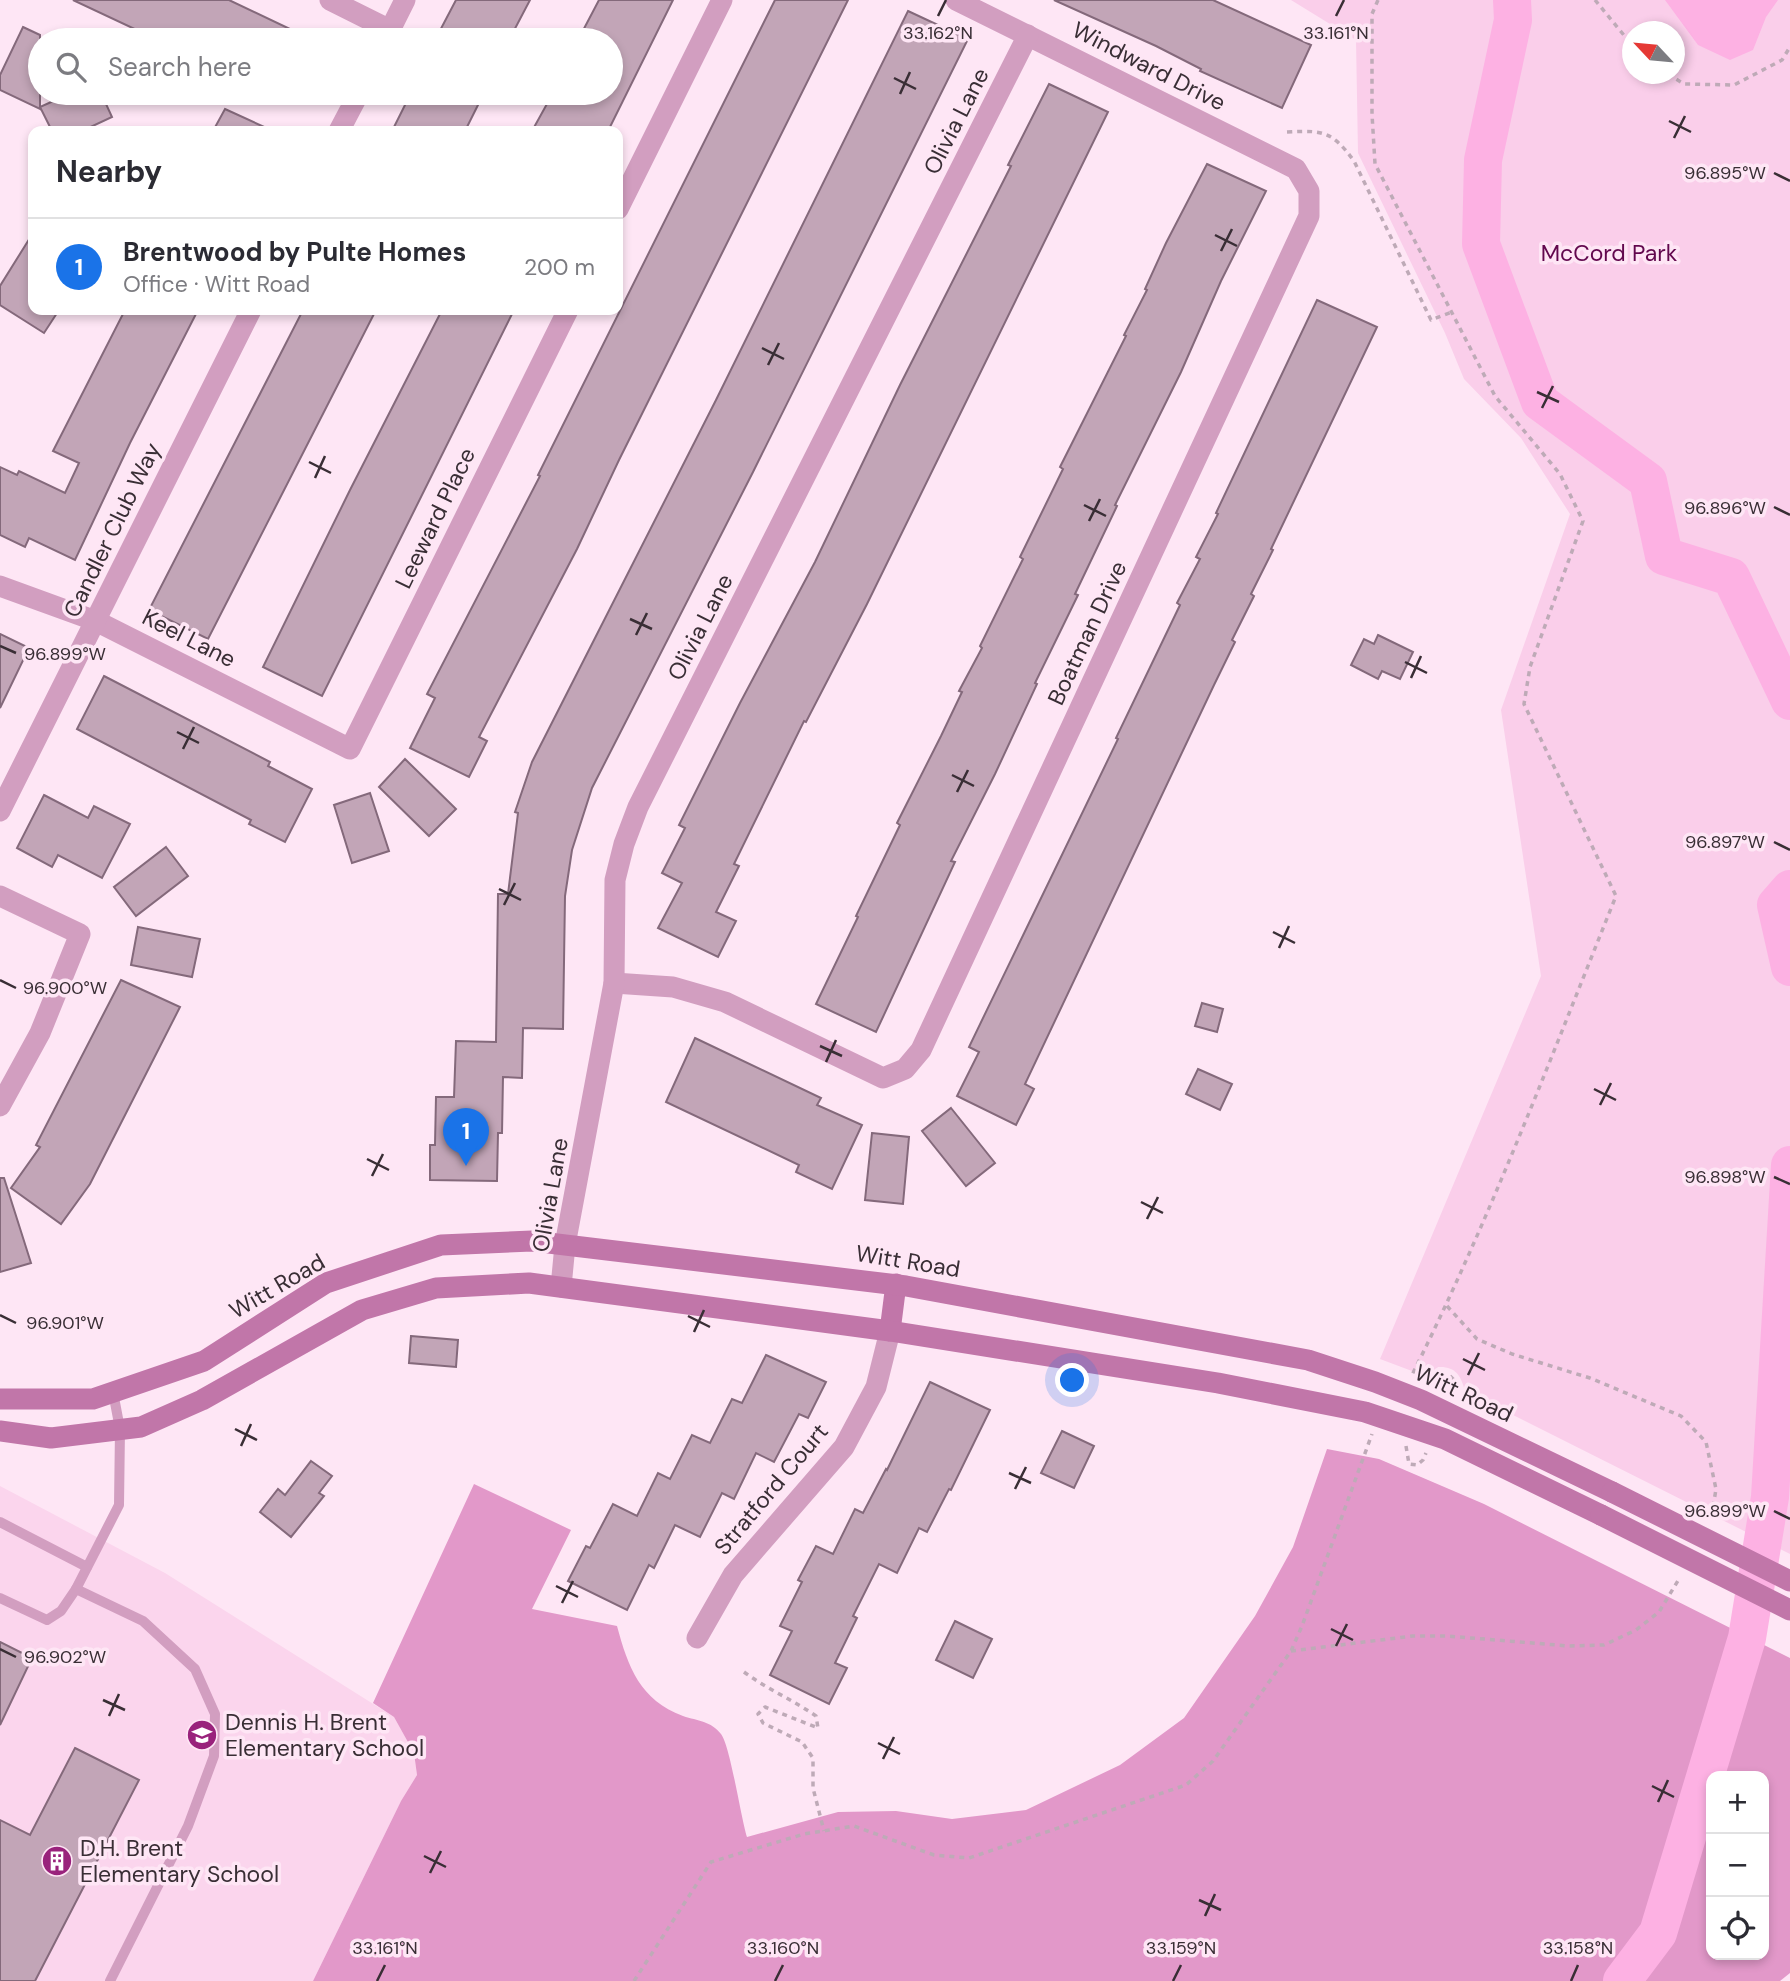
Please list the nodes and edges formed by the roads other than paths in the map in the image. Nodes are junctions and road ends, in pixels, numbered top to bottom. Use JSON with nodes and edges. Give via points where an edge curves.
{"nodes":[{"id":1,"x":330,"y":0,"type":"edge"},
{"id":2,"x":405,"y":0,"type":"edge"},
{"id":3,"x":722,"y":0,"type":"edge"},
{"id":4,"x":956,"y":0,"type":"edge"},
{"id":5,"x":376,"y":28,"type":"edge"},
{"id":6,"x":391,"y":28,"type":"edge"},
{"id":7,"x":1028,"y":35,"type":"junction"},
{"id":8,"x":353,"y":105,"type":"edge"},
{"id":9,"x":342,"y":126,"type":"edge"},
{"id":10,"x":1309,"y":191,"type":"joint"},
{"id":11,"x":623,"y":199,"type":"edge"},
{"id":12,"x":249,"y":315,"type":"edge"},
{"id":13,"x":566,"y":315,"type":"edge"},
{"id":14,"x":0,"y":586,"type":"edge"},
{"id":15,"x":96,"y":621,"type":"junction"},
{"id":16,"x":350,"y":749,"type":"joint"},
{"id":17,"x":0,"y":811,"type":"edge"},
{"id":18,"x":0,"y":896,"type":"edge"},
{"id":19,"x":614,"y":983,"type":"junction"},
{"id":20,"x":0,"y":1106,"type":"edge"},
{"id":21,"x":565,"y":1245,"type":"junction"},
{"id":22,"x":897,"y":1284,"type":"junction"},
{"id":23,"x":562,"y":1287,"type":"junction"},
{"id":24,"x":254,"y":1329,"type":"junction"},
{"id":25,"x":890,"y":1331,"type":"junction"},
{"id":26,"x":271,"y":1362,"type":"junction"},
{"id":27,"x":113,"y":1392,"type":"junction"},
{"id":28,"x":0,"y":1399,"type":"edge"},
{"id":29,"x":120,"y":1429,"type":"junction"},
{"id":30,"x":0,"y":1431,"type":"edge"},
{"id":31,"x":0,"y":1522,"type":"edge"},
{"id":32,"x":87,"y":1567,"type":"junction"},
{"id":33,"x":1790,"y":1581,"type":"edge"},
{"id":34,"x":76,"y":1589,"type":"junction"},
{"id":35,"x":0,"y":1598,"type":"edge"},
{"id":36,"x":1790,"y":1610,"type":"edge"},
{"id":37,"x":697,"y":1638,"type":"dead end"},
{"id":38,"x":110,"y":1981,"type":"edge"}],
"edges":[{"from":1,"to":5,"type":"street"},
{"from":2,"to":6,"type":"street"},
{"from":3,"to":11,"type":"street"},
{"from":4,"to":7,"type":"street","name":"Windward Drive"},
{"from":7,"to":10,"type":"street","name":"Windward Drive","via":[[1296,169]]},
{"from":7,"to":19,"type":"street","name":"Olivia Lane","via":[[638,807],[615,880]]},
{"from":8,"to":9,"type":"street"},
{"from":10,"to":19,"type":"street","name":"Boatman Drive","via":[[1310,216],[921,1050],[905,1069],[883,1078],[725,1002],[673,987]]},
{"from":12,"to":15,"type":"street","name":"Candler Club Way"},
{"from":13,"to":16,"type":"street","name":"Leeward Place"},
{"from":14,"to":15,"type":"street","name":"Keel Lane"},
{"from":15,"to":16,"type":"street","name":"Keel Lane"},
{"from":15,"to":17,"type":"street","name":"Candler Club Way"},
{"from":18,"to":20,"type":"street","via":[[80,934],[40,1033]]},
{"from":19,"to":21,"type":"street","name":"Olivia Lane"},
{"from":21,"to":22,"type":"street","name":"Witt Road"},
{"from":21,"to":23,"type":"street","name":"Olivia Lane"},
{"from":21,"to":24,"type":"street","name":"Witt Road","via":[[532,1241],[441,1245],[327,1283]]},
{"from":22,"to":25,"type":"street"},
{"from":22,"to":33,"type":"street","name":"Witt Road","bridge":true,"via":[[1308,1360],[1421,1400]]},
{"from":23,"to":25,"type":"street"},
{"from":23,"to":26,"type":"street","via":[[529,1283],[436,1288],[362,1310]]},
{"from":24,"to":26,"type":"street"},
{"from":24,"to":27,"type":"street","name":"Witt Road","via":[[204,1361]]},
{"from":25,"to":36,"type":"street","bridge":true,"via":[[1193,1378],[1365,1412],[1445,1439]]},
{"from":25,"to":37,"type":"street","name":"Stratford Court","via":[[876,1387],[844,1447],[733,1575]]},
{"from":26,"to":29,"type":"street","via":[[202,1401],[141,1427]]},
{"from":27,"to":28,"type":"street","name":"Witt Road","via":[[93,1399]]},
{"from":27,"to":29,"type":"lane"},
{"from":29,"to":30,"type":"street","via":[[51,1438]]},
{"from":29,"to":32,"type":"lane","via":[[119,1505]]},
{"from":31,"to":32,"type":"lane"},
{"from":32,"to":34,"type":"lane"},
{"from":34,"to":35,"type":"lane","via":[[61,1611],[47,1620]]},
{"from":34,"to":38,"type":"lane","via":[[143,1621],[195,1669],[215,1714],[214,1756],[188,1826]]}]}
